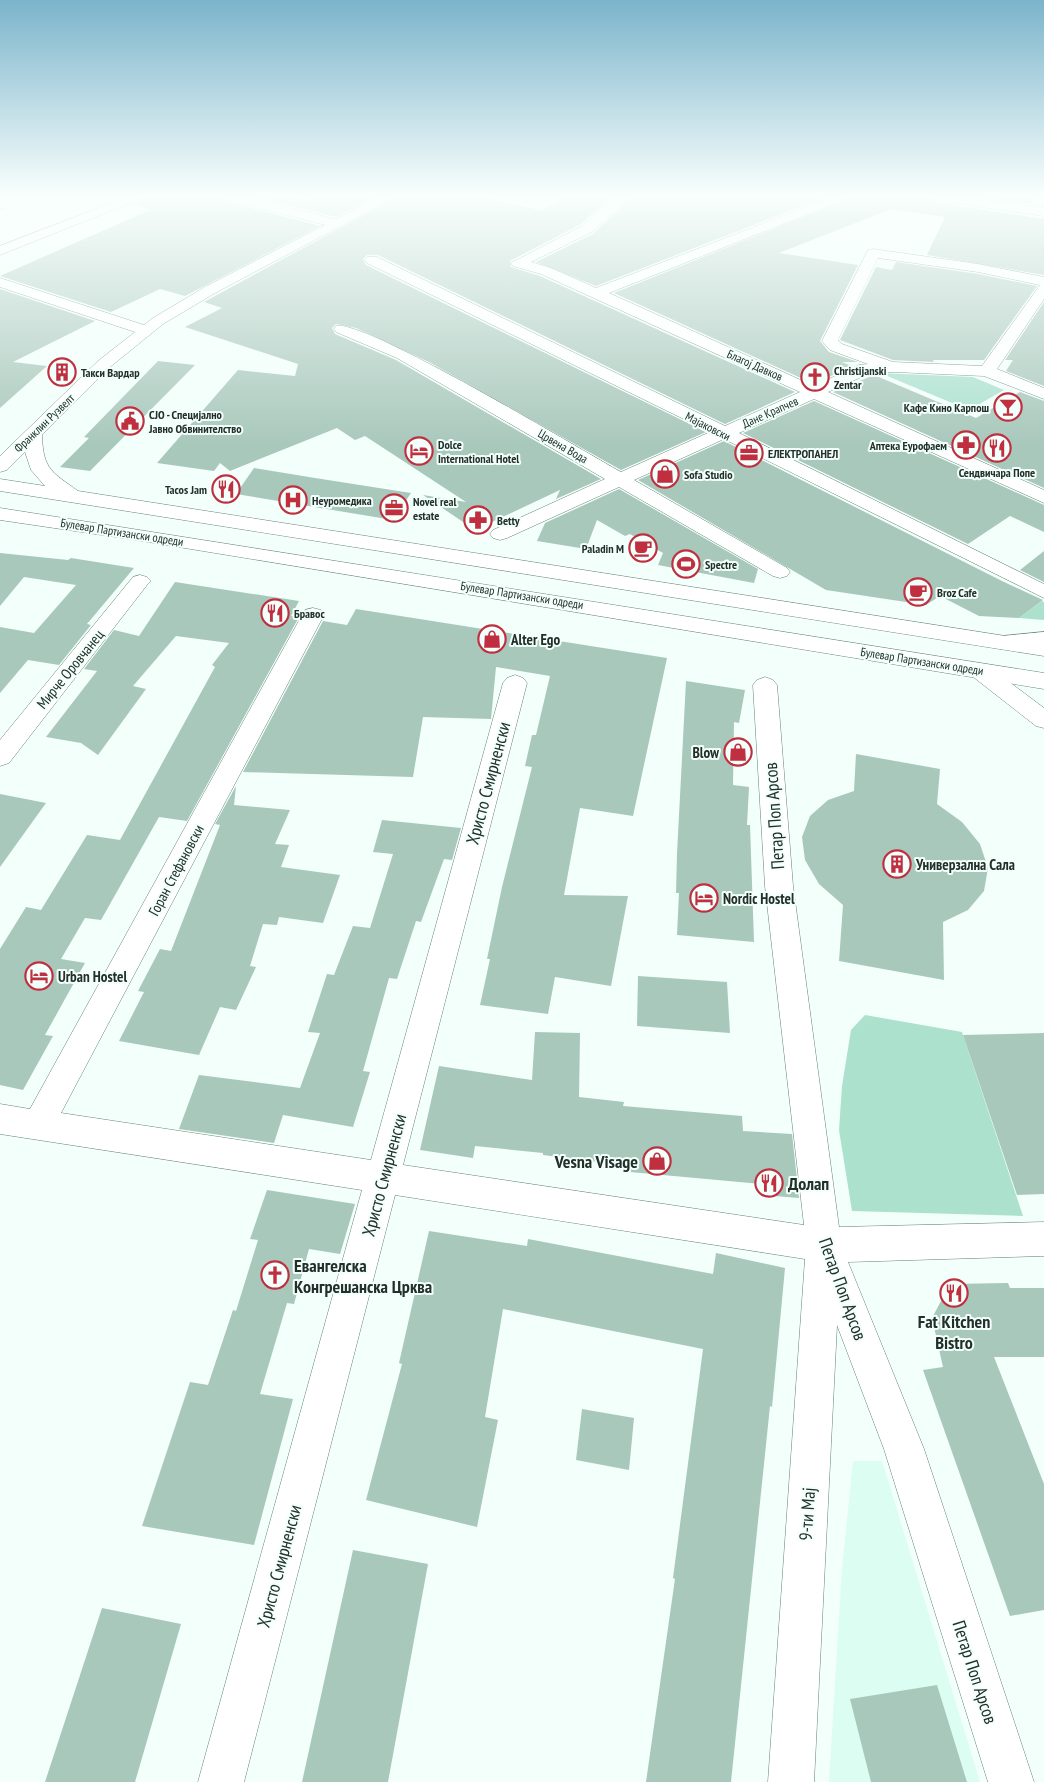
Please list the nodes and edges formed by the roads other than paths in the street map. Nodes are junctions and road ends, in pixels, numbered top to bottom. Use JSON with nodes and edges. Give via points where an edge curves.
{"nodes":[{"id":1,"x":236,"y":277,"type":"edge"},
{"id":2,"x":408,"y":277,"type":"edge"},
{"id":3,"x":560,"y":277,"type":"edge"},
{"id":4,"x":637,"y":277,"type":"edge"},
{"id":5,"x":861,"y":277,"type":"edge"},
{"id":6,"x":1021,"y":277,"type":"edge"},
{"id":7,"x":0,"y":282,"type":"edge"},
{"id":8,"x":1044,"y":282,"type":"edge"},
{"id":9,"x":1044,"y":288,"type":"edge"},
{"id":10,"x":596,"y":293,"type":"junction"},
{"id":11,"x":342,"y":328,"type":"dead end"},
{"id":12,"x":144,"y":330,"type":"junction"},
{"id":13,"x":896,"y":367,"type":"junction"},
{"id":14,"x":987,"y":371,"type":"junction"},
{"id":15,"x":814,"y":392,"type":"junction"},
{"id":16,"x":1044,"y":394,"type":"edge"},
{"id":17,"x":33,"y":432,"type":"junction"},
{"id":18,"x":723,"y":433,"type":"junction"},
{"id":19,"x":0,"y":447,"type":"edge"},
{"id":20,"x":0,"y":466,"type":"edge"},
{"id":21,"x":619,"y":478,"type":"junction"},
{"id":22,"x":0,"y":486,"type":"edge"},
{"id":23,"x":72,"y":496,"type":"junction"},
{"id":24,"x":1044,"y":496,"type":"edge"},
{"id":25,"x":0,"y":514,"type":"edge"},
{"id":26,"x":58,"y":522,"type":"junction"},
{"id":27,"x":0,"y":530,"type":"edge"},
{"id":28,"x":500,"y":534,"type":"dead end"},
{"id":29,"x":780,"y":572,"type":"dead end"},
{"id":30,"x":140,"y":582,"type":"dead end"},
{"id":31,"x":1044,"y":592,"type":"edge"},
{"id":32,"x":313,"y":615,"type":"dead end"},
{"id":33,"x":1044,"y":639,"type":"edge"},
{"id":34,"x":1001,"y":642,"type":"junction"},
{"id":35,"x":1044,"y":648,"type":"edge"},
{"id":36,"x":980,"y":671,"type":"junction"},
{"id":37,"x":1044,"y":681,"type":"edge"},
{"id":38,"x":515,"y":683,"type":"dead end"},
{"id":39,"x":765,"y":686,"type":"dead end"},
{"id":40,"x":1044,"y":720,"type":"edge"},
{"id":41,"x":0,"y":756,"type":"edge"},
{"id":42,"x":0,"y":1119,"type":"edge"},
{"id":43,"x":38,"y":1125,"type":"junction"},
{"id":44,"x":383,"y":1178,"type":"junction"},
{"id":45,"x":1044,"y":1239,"type":"edge"},
{"id":46,"x":824,"y":1245,"type":"junction"},
{"id":47,"x":221,"y":1782,"type":"edge"},
{"id":48,"x":791,"y":1782,"type":"edge"},
{"id":49,"x":1011,"y":1782,"type":"edge"}],
"edges":[{"from":1,"to":12,"type":"street","name":"Франклин Рузвелт"},
{"from":2,"to":18,"type":"street","name":"Мајаковски"},
{"from":3,"to":10,"type":"street","name":"Благој Давков"},
{"from":4,"to":10,"type":"street"},
{"from":5,"to":13,"type":"street","via":[[830,341],[844,350]]},
{"from":6,"to":8,"type":"street"},
{"from":7,"to":12,"type":"street"},
{"from":9,"to":14,"type":"street"},
{"from":10,"to":15,"type":"street","name":"Благој Давков"},
{"from":11,"to":21,"type":"street","name":"Црвена Вода","via":[[403,355]]},
{"from":12,"to":17,"type":"street","name":"Франклин Рузвелт"},
{"from":13,"to":14,"type":"street","name":"Дане Крапчев"},
{"from":13,"to":15,"type":"street","name":"Дане Крапчев","via":[[865,369]]},
{"from":14,"to":16,"type":"street","name":"Дане Крапчев"},
{"from":15,"to":18,"type":"street","name":"Дане Крапчев"},
{"from":15,"to":24,"type":"street","name":"Благој Давков"},
{"from":17,"to":19,"type":"street"},
{"from":17,"to":20,"type":"street","name":"Франклин Рузвелт"},
{"from":17,"to":23,"type":"street","via":[[33,456],[37,467],[46,478]]},
{"from":18,"to":21,"type":"street","name":"Дане Крапчев"},
{"from":18,"to":31,"type":"street","name":"Мајаковски"},
{"from":21,"to":28,"type":"street","name":"Дане Крапчев"},
{"from":21,"to":29,"type":"street","name":"Црвена Вода"},
{"from":22,"to":23,"type":"street","name":"Булевар Партизански одреди"},
{"from":23,"to":34,"type":"street","name":"Булевар Партизански одреди"},
{"from":25,"to":26,"type":"street","name":"Булевар Партизански одреди"},
{"from":26,"to":27,"type":"street"},
{"from":26,"to":36,"type":"street","name":"Булевар Партизански одреди"},
{"from":30,"to":41,"type":"street","name":"Мирче Оровчанец"},
{"from":32,"to":43,"type":"street","name":"Горан Стефановски"},
{"from":33,"to":34,"type":"street"},
{"from":34,"to":35,"type":"street","name":"Булевар Партизански одреди"},
{"from":36,"to":37,"type":"street","name":"Булевар Партизански одреди"},
{"from":36,"to":40,"type":"street"},
{"from":38,"to":44,"type":"street","name":"Христо Смирненски"},
{"from":39,"to":46,"type":"street","name":"Петар Поп Арсов","via":[[779,886]]},
{"from":42,"to":43,"type":"street"},
{"from":43,"to":44,"type":"street"},
{"from":44,"to":46,"type":"street"},
{"from":44,"to":47,"type":"street","name":"Христо Смирненски"},
{"from":45,"to":46,"type":"street"},
{"from":46,"to":48,"type":"street","name":"9-ти Мај"},
{"from":46,"to":49,"type":"street","name":"Петар Поп Арсов","via":[[904,1449]]}]}
